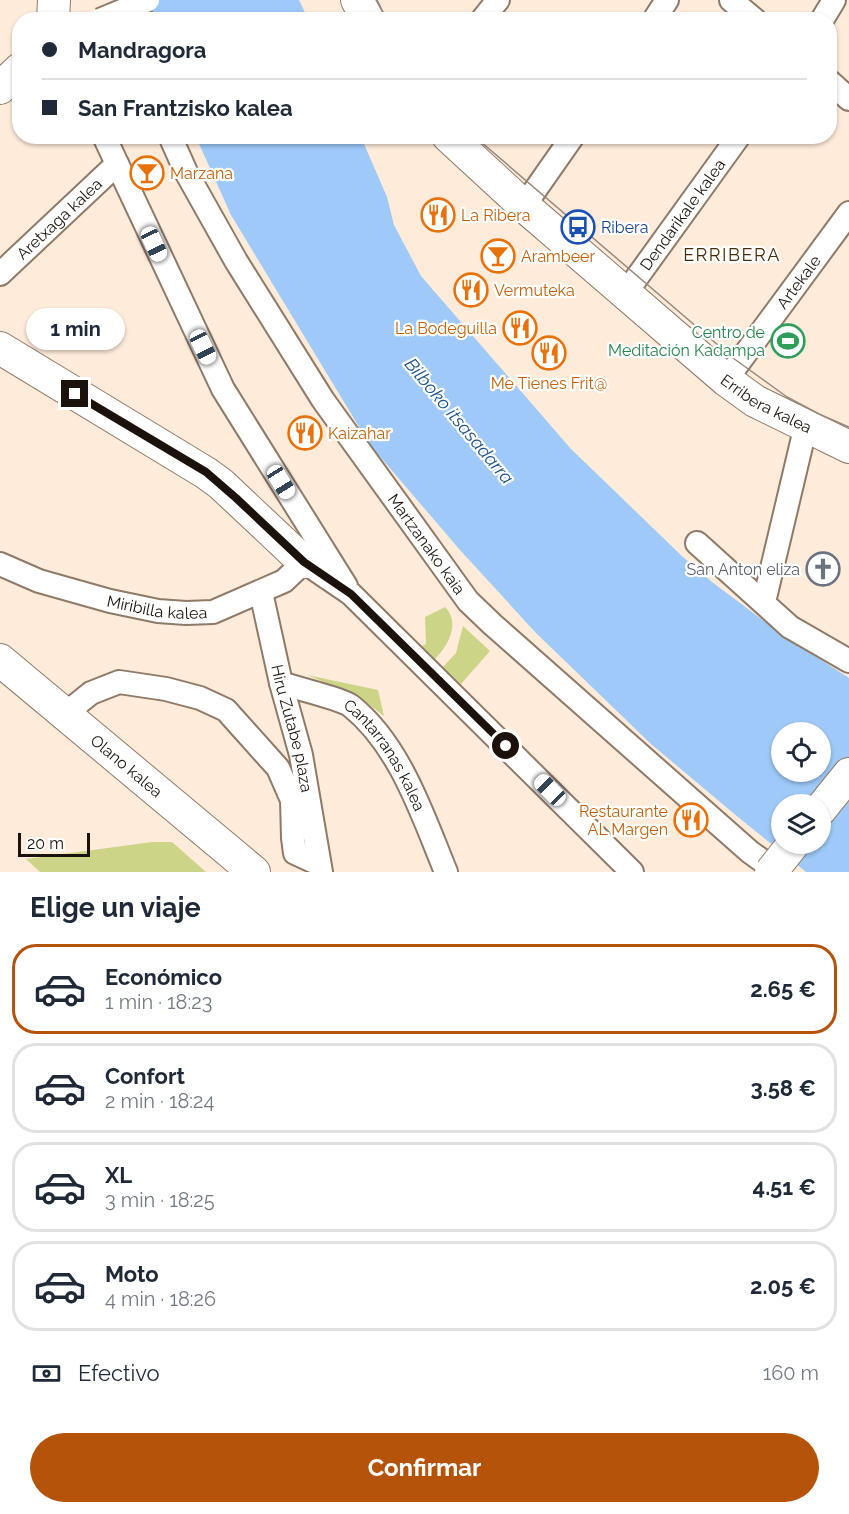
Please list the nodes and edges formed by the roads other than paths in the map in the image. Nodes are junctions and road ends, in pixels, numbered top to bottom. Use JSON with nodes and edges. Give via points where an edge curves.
{"nodes":[{"id":1,"x":148,"y":0,"type":"edge"},
{"id":2,"x":498,"y":0,"type":"edge"},
{"id":3,"x":731,"y":0,"type":"edge"},
{"id":4,"x":119,"y":12,"type":"edge"},
{"id":5,"x":488,"y":12,"type":"edge"},
{"id":6,"x":745,"y":12,"type":"edge"},
{"id":7,"x":12,"y":77,"type":"edge"},
{"id":8,"x":0,"y":88,"type":"edge"},
{"id":9,"x":837,"y":88,"type":"edge"},
{"id":10,"x":849,"y":99,"type":"edge"},
{"id":11,"x":108,"y":144,"type":"edge"},
{"id":12,"x":174,"y":144,"type":"edge"},
{"id":13,"x":457,"y":144,"type":"edge"},
{"id":14,"x":567,"y":144,"type":"edge"},
{"id":15,"x":733,"y":144,"type":"edge"},
{"id":16,"x":117,"y":164,"type":"junction"},
{"id":17,"x":524,"y":206,"type":"junction"},
{"id":18,"x":849,"y":213,"type":"edge"},
{"id":19,"x":0,"y":274,"type":"edge"},
{"id":20,"x":625,"y":294,"type":"junction"},
{"id":21,"x":0,"y":348,"type":"edge"},
{"id":22,"x":726,"y":380,"type":"junction"},
{"id":23,"x":806,"y":425,"type":"junction"},
{"id":24,"x":849,"y":447,"type":"edge"},
{"id":25,"x":697,"y":543,"type":"dead end"},
{"id":26,"x":304,"y":562,"type":"junction"},
{"id":27,"x":0,"y":564,"type":"edge"},
{"id":28,"x":261,"y":592,"type":"junction"},
{"id":29,"x":351,"y":594,"type":"junction"},
{"id":30,"x":764,"y":602,"type":"junction"},
{"id":31,"x":0,"y":660,"type":"edge"},
{"id":32,"x":849,"y":661,"type":"edge"},
{"id":33,"x":281,"y":683,"type":"junction"},
{"id":34,"x":65,"y":714,"type":"junction"},
{"id":35,"x":849,"y":774,"type":"edge"},
{"id":36,"x":831,"y":796,"type":"edge"},
{"id":37,"x":785,"y":854,"type":"edge"},
{"id":38,"x":320,"y":868,"type":"edge"},
{"id":39,"x":629,"y":871,"type":"edge"},
{"id":40,"x":254,"y":872,"type":"edge"},
{"id":41,"x":446,"y":872,"type":"edge"},
{"id":42,"x":771,"y":872,"type":"edge"},
{"id":43,"x":778,"y":872,"type":"edge"}],
"edges":[{"from":1,"to":4,"type":"street","bridge":true},
{"from":2,"to":5,"type":"street"},
{"from":3,"to":6,"type":"street"},
{"from":7,"to":8,"type":"street"},
{"from":9,"to":10,"type":"street"},
{"from":11,"to":16,"type":"street"},
{"from":12,"to":43,"type":"street","name":"Martzanako kaia","via":[[236,261],[323,400],[468,601],[750,852]]},
{"from":13,"to":17,"type":"street","name":"Erribera kalea"},
{"from":14,"to":17,"type":"street"},
{"from":15,"to":20,"type":"street","name":"Dendarikale kalea"},
{"from":16,"to":19,"type":"street","name":"Aretxaga kalea"},
{"from":16,"to":29,"type":"street","via":[[223,389]]},
{"from":17,"to":20,"type":"street","name":"Erribera kalea"},
{"from":18,"to":22,"type":"street","name":"Artekale"},
{"from":20,"to":22,"type":"street","name":"Erribera kalea"},
{"from":21,"to":26,"type":"street","via":[[206,472]]},
{"from":22,"to":23,"type":"street","name":"Erribera kalea","via":[[754,401]]},
{"from":23,"to":24,"type":"street","name":"Erribera kalea"},
{"from":23,"to":30,"type":"street"},
{"from":25,"to":30,"type":"street"},
{"from":26,"to":28,"type":"street","name":"Miribilla kalea","via":[[284,581]]},
{"from":26,"to":29,"type":"street"},
{"from":27,"to":28,"type":"street","name":"Miribilla kalea","via":[[39,581],[158,611],[213,612]]},
{"from":28,"to":33,"type":"street","name":"Hiru Zutabe plaza"},
{"from":29,"to":39,"type":"street"},
{"from":30,"to":32,"type":"street","via":[[790,627]]},
{"from":31,"to":34,"type":"street","name":"Olano kalea"},
{"from":33,"to":38,"type":"street","name":"Hiru Zutabe plaza","via":[[302,755]]},
{"from":33,"to":41,"type":"street","name":"Cantarranas kalea","via":[[350,705],[386,743]]},
{"from":34,"to":38,"type":"street","name":"Hiru Zutabe plaza","via":[[91,693],[119,682],[166,689],[226,710],[278,768],[292,800],[296,853]]},
{"from":34,"to":40,"type":"street","name":"Olano kalea"},
{"from":35,"to":36,"type":"street"},
{"from":37,"to":42,"type":"street","bridge":true}]}
